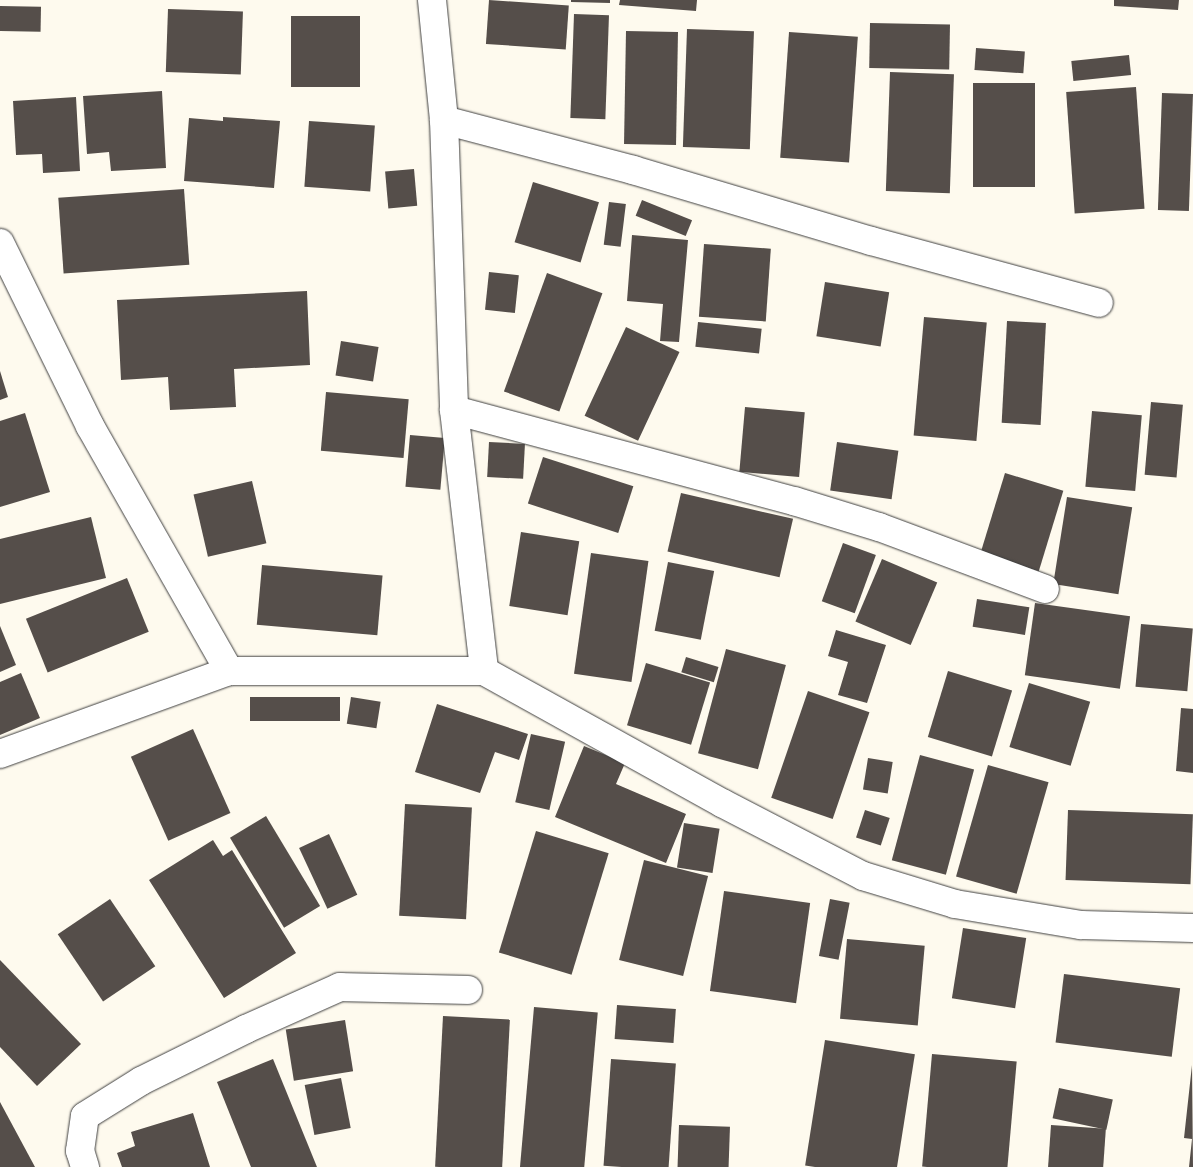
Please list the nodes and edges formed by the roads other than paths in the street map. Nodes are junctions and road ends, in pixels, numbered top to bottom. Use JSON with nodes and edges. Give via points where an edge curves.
{"nodes":[{"id":1,"x":432,"y":0,"type":"edge"},
{"id":2,"x":444,"y":120,"type":"junction"},
{"id":3,"x":0,"y":243,"type":"edge"},
{"id":4,"x":1099,"y":303,"type":"dead end"},
{"id":5,"x":454,"y":410,"type":"junction"},
{"id":6,"x":1045,"y":589,"type":"dead end"},
{"id":7,"x":229,"y":671,"type":"junction"},
{"id":8,"x":484,"y":671,"type":"junction"},
{"id":9,"x":0,"y":754,"type":"edge"},
{"id":10,"x":1193,"y":928,"type":"edge"},
{"id":11,"x":468,"y":990,"type":"dead end"},
{"id":12,"x":85,"y":1167,"type":"edge"}],
"edges":[{"from":1,"to":2,"type":"street"},
{"from":2,"to":4,"type":"street","via":[[634,170],[871,241]]},
{"from":2,"to":5,"type":"street"},
{"from":3,"to":7,"type":"street","via":[[90,426]]},
{"from":5,"to":6,"type":"street","via":[[879,527]]},
{"from":5,"to":8,"type":"street"},
{"from":7,"to":8,"type":"street"},
{"from":7,"to":9,"type":"street"},
{"from":8,"to":10,"type":"street","via":[[863,876],[955,904],[1072,923]]},
{"from":11,"to":12,"type":"street","via":[[340,987],[246,1029],[141,1081],[84,1116],[80,1151]]}]}
